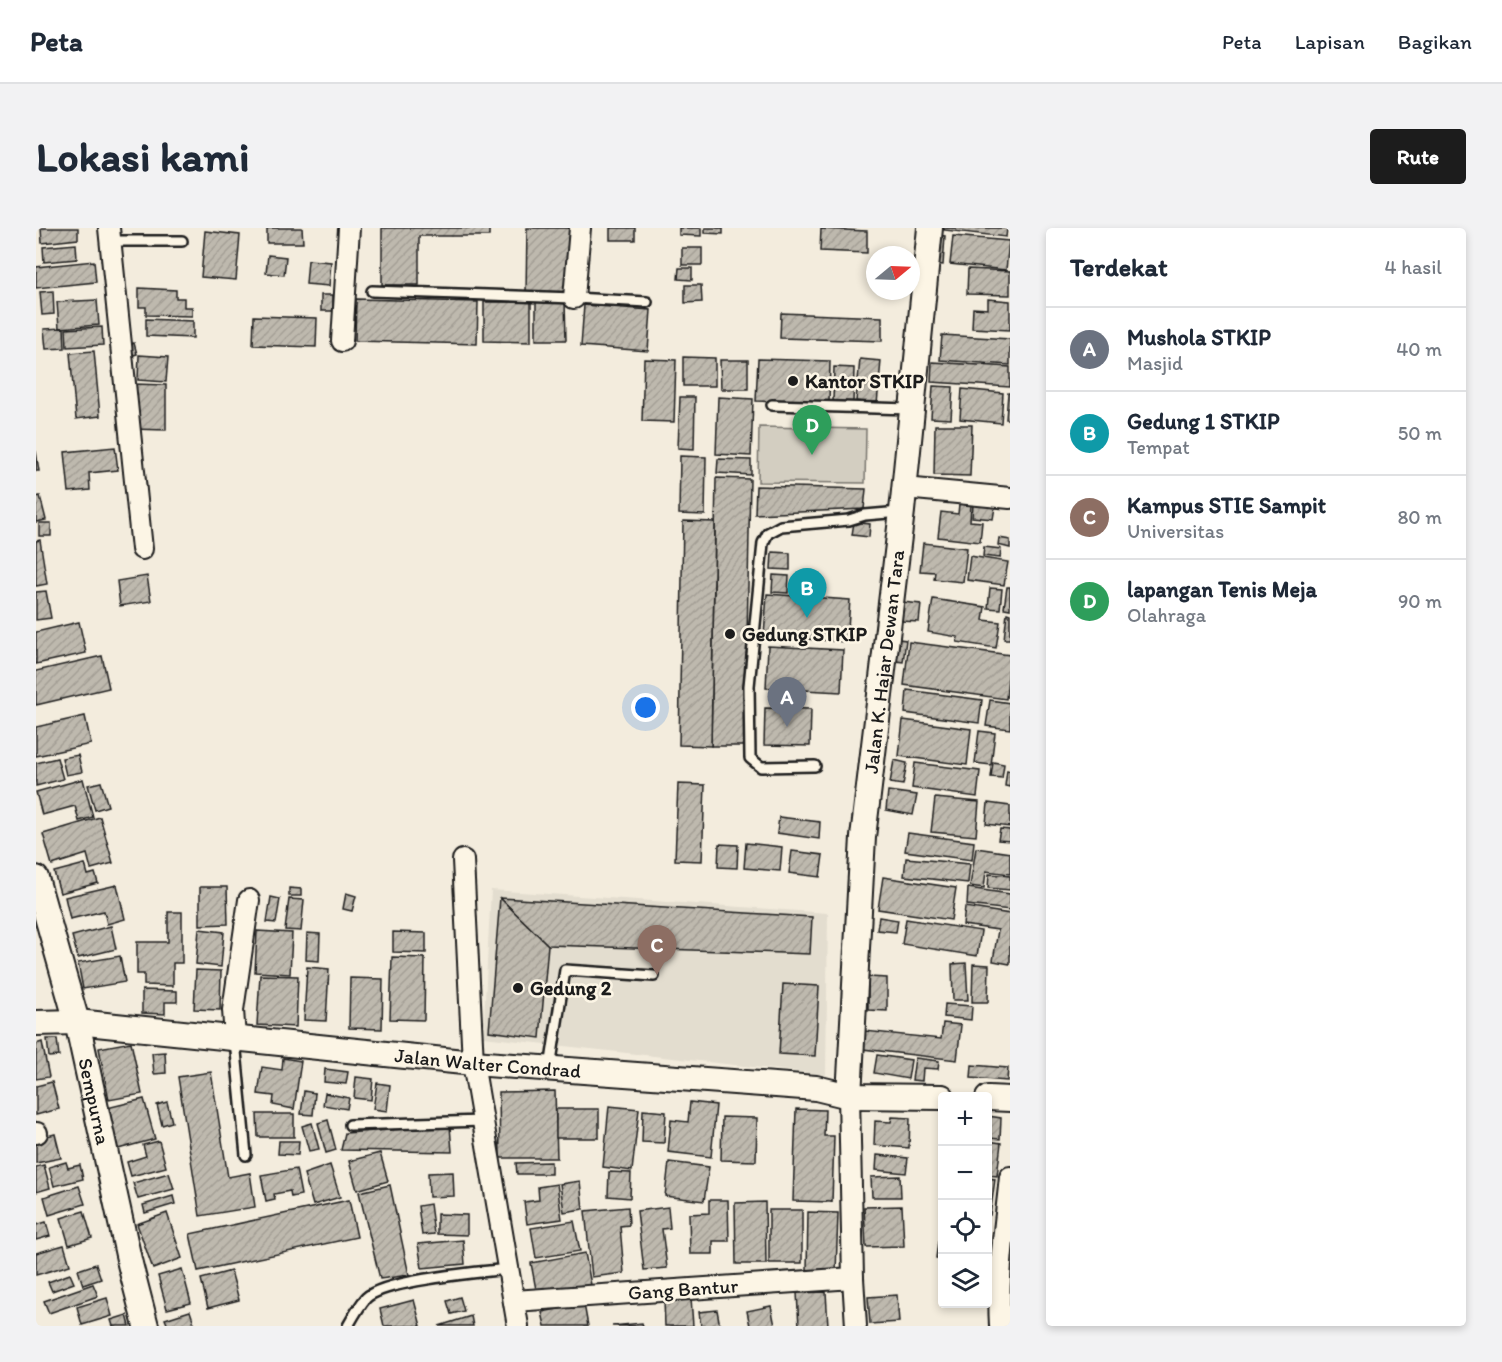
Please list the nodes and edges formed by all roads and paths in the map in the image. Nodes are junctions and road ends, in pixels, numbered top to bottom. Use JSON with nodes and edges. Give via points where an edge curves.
{"nodes":[{"id":1,"x":349,"y":228,"type":"edge"},
{"id":2,"x":580,"y":228,"type":"edge"},
{"id":3,"x":930,"y":228,"type":"edge"},
{"id":4,"x":109,"y":234,"type":"edge"},
{"id":5,"x":182,"y":241,"type":"dead end"},
{"id":6,"x":372,"y":291,"type":"dead end"},
{"id":7,"x":574,"y":298,"type":"junction"},
{"id":8,"x":647,"y":302,"type":"dead end"},
{"id":9,"x":342,"y":341,"type":"dead end"},
{"id":10,"x":772,"y":405,"type":"dead end"},
{"id":11,"x":913,"y":409,"type":"junction"},
{"id":12,"x":1010,"y":498,"type":"edge"},
{"id":13,"x":904,"y":500,"type":"junction"},
{"id":14,"x":142,"y":549,"type":"dead end"},
{"id":15,"x":815,"y":766,"type":"dead end"},
{"id":16,"x":464,"y":860,"type":"dead end"},
{"id":17,"x":36,"y":878,"type":"edge"},
{"id":18,"x":249,"y":900,"type":"dead end"},
{"id":19,"x":654,"y":976,"type":"dead end"},
{"id":20,"x":77,"y":1022,"type":"junction"},
{"id":21,"x":36,"y":1023,"type":"edge"},
{"id":22,"x":235,"y":1038,"type":"junction"},
{"id":23,"x":473,"y":1063,"type":"junction"},
{"id":24,"x":550,"y":1068,"type":"junction"},
{"id":25,"x":849,"y":1096,"type":"junction"},
{"id":26,"x":938,"y":1097,"type":"edge"},
{"id":27,"x":992,"y":1098,"type":"edge"},
{"id":28,"x":1010,"y":1099,"type":"edge"},
{"id":29,"x":483,"y":1120,"type":"junction"},
{"id":30,"x":350,"y":1125,"type":"dead end"},
{"id":31,"x":246,"y":1155,"type":"dead end"},
{"id":32,"x":1010,"y":1178,"type":"edge"},
{"id":33,"x":508,"y":1269,"type":"junction"},
{"id":34,"x":853,"y":1278,"type":"junction"},
{"id":35,"x":514,"y":1301,"type":"junction"},
{"id":36,"x":146,"y":1326,"type":"edge"},
{"id":37,"x":348,"y":1326,"type":"edge"},
{"id":38,"x":518,"y":1326,"type":"edge"},
{"id":39,"x":856,"y":1326,"type":"edge"},
{"id":40,"x":1000,"y":1326,"type":"edge"}],
"edges":[{"from":1,"to":9,"type":"street"},
{"from":2,"to":7,"type":"street"},
{"from":3,"to":11,"type":"street","name":"Jalan K. Hajar Dewan Tara"},
{"from":4,"to":5,"type":"lane"},
{"from":4,"to":14,"type":"street"},
{"from":6,"to":7,"type":"lane"},
{"from":7,"to":8,"type":"lane"},
{"from":10,"to":11,"type":"lane"},
{"from":11,"to":13,"type":"street","name":"Jalan K. Hajar Dewan Tara"},
{"from":12,"to":13,"type":"street"},
{"from":13,"to":15,"type":"lane","via":[[849,520],[781,526],[768,533],[763,543],[749,686],[750,758],[761,767]]},
{"from":13,"to":25,"type":"street","name":"Jalan K. Hajar Dewan Tara","via":[[863,837]]},
{"from":16,"to":23,"type":"street"},
{"from":17,"to":20,"type":"street","name":"Sempurna"},
{"from":18,"to":22,"type":"street","via":[[233,1010]]},
{"from":19,"to":24,"type":"lane","via":[[565,970]]},
{"from":20,"to":21,"type":"street","name":"Jalan Walter Condrad"},
{"from":20,"to":22,"type":"street","name":"Jalan Walter Condrad"},
{"from":20,"to":36,"type":"street","name":"Sempurna"},
{"from":22,"to":23,"type":"street","name":"Jalan Walter Condrad"},
{"from":22,"to":31,"type":"lane"},
{"from":23,"to":24,"type":"street","name":"Jalan Walter Condrad"},
{"from":23,"to":29,"type":"street"},
{"from":24,"to":25,"type":"street","name":"Jalan Walter Condrad","via":[[816,1088]]},
{"from":25,"to":26,"type":"street","name":"Jalan Walter Condrad"},
{"from":25,"to":34,"type":"street"},
{"from":27,"to":28,"type":"street"},
{"from":29,"to":30,"type":"lane"},
{"from":29,"to":33,"type":"street"},
{"from":32,"to":40,"type":"street","via":[[1001,1254]]},
{"from":33,"to":35,"type":"street"},
{"from":33,"to":37,"type":"lane","via":[[393,1286],[367,1297]]},
{"from":34,"to":35,"type":"street","name":"Gang Bantur"},
{"from":34,"to":39,"type":"street"},
{"from":35,"to":38,"type":"street"}]}
